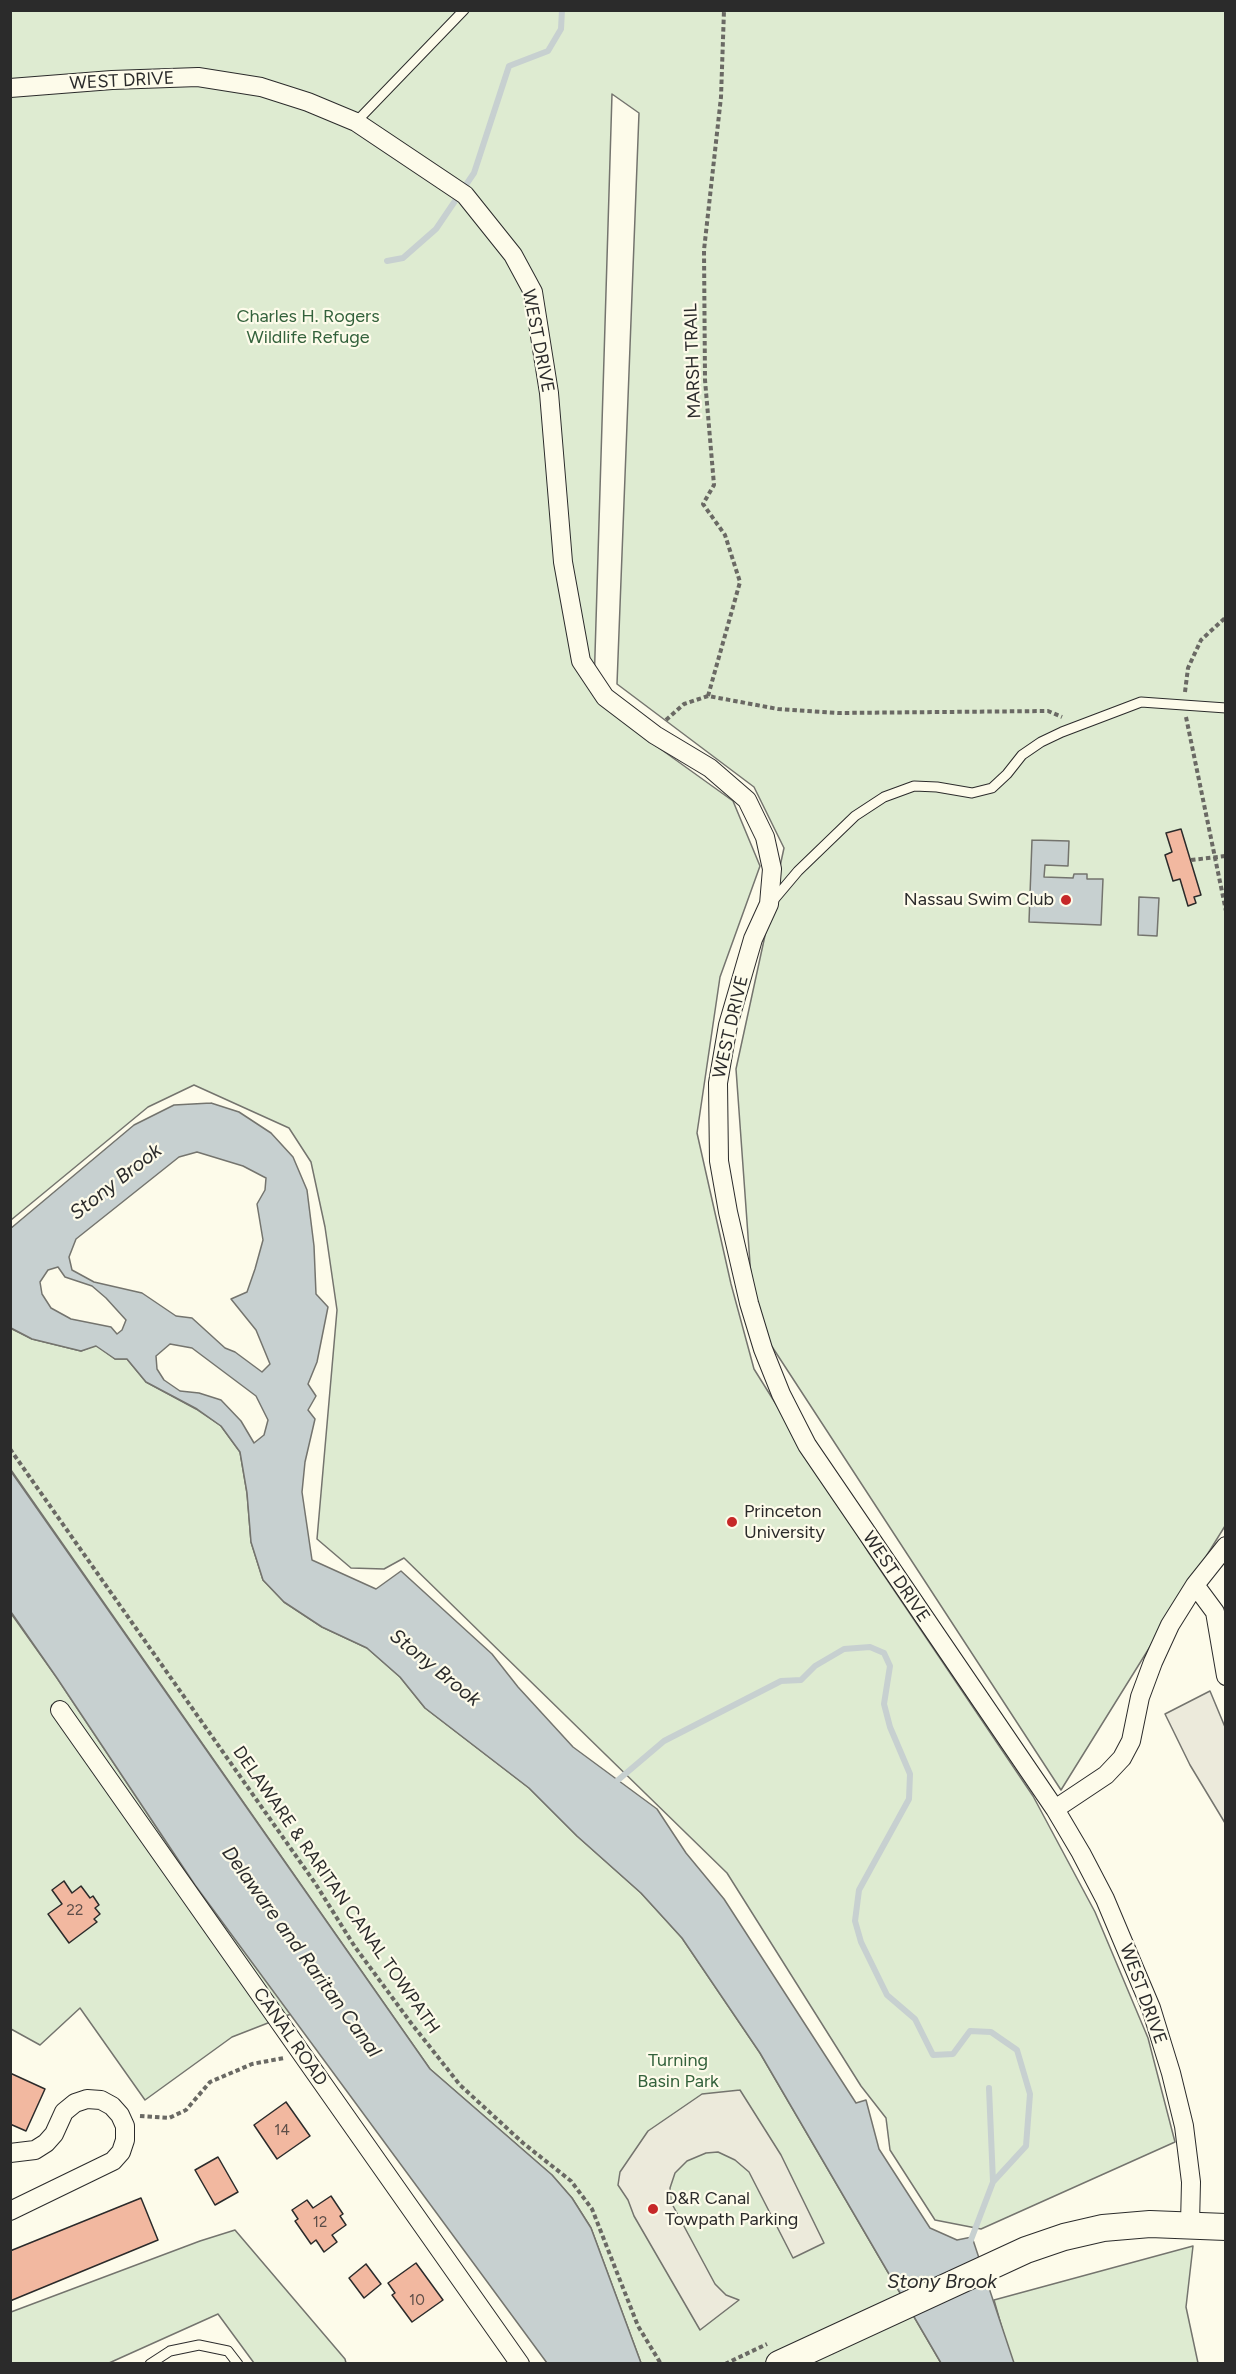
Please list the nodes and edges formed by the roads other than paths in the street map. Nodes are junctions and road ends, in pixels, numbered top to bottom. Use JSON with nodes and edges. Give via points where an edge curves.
{"nodes":[{"id":1,"x":464,"y":10,"type":"edge"},
{"id":2,"x":10,"y":88,"type":"edge"},
{"id":3,"x":356,"y":122,"type":"junction"},
{"id":4,"x":1226,"y":708,"type":"edge"},
{"id":5,"x":770,"y":904,"type":"junction"},
{"id":6,"x":1226,"y":1546,"type":"edge"},
{"id":7,"x":1195,"y":1585,"type":"junction"},
{"id":8,"x":1226,"y":1676,"type":"edge"},
{"id":9,"x":60,"y":1710,"type":"dead end"},
{"id":10,"x":1055,"y":1809,"type":"junction"},
{"id":11,"x":10,"y":2153,"type":"edge"},
{"id":12,"x":10,"y":2211,"type":"edge"},
{"id":13,"x":1190,"y":2224,"type":"junction"},
{"id":14,"x":1226,"y":2227,"type":"edge"},
{"id":15,"x":776,"y":2352,"type":"edge"},
{"id":16,"x":150,"y":2364,"type":"edge"},
{"id":17,"x":238,"y":2364,"type":"edge"},
{"id":18,"x":520,"y":2364,"type":"edge"}],
"edges":[{"from":1,"to":3,"type":"lane"},
{"from":2,"to":3,"type":"street","name":"WEST DRIVE","via":[[198,77],[261,87]]},
{"from":3,"to":5,"type":"street","name":"WEST DRIVE","via":[[460,192],[513,255],[533,292],[549,393],[563,562],[581,661],[604,697],[655,735],[710,768],[747,800],[765,837],[772,869]]},
{"from":4,"to":5,"type":"lane","name":"WEST DRIVE","via":[[1141,702],[1041,742],[1022,755],[992,788],[972,793],[914,786],[884,797],[855,816]]},
{"from":5,"to":10,"type":"street","name":"WEST DRIVE","via":[[753,939],[728,1025],[718,1083],[719,1161],[763,1349],[807,1445]]},
{"from":6,"to":7,"type":"street"},
{"from":7,"to":8,"type":"street","via":[[1215,1612]]},
{"from":7,"to":10,"type":"street","via":[[1153,1662],[1140,1697],[1131,1741],[1122,1758],[1106,1775]]},
{"from":9,"to":18,"type":"street","name":"CANAL ROAD"},
{"from":10,"to":13,"type":"street","name":"WEST DRIVE","via":[[1105,1899],[1151,2008],[1184,2126],[1191,2182]]},
{"from":11,"to":12,"type":"street","via":[[35,2150],[46,2144],[64,2112],[87,2099],[112,2106],[125,2126],[125,2140],[112,2161]]},
{"from":13,"to":14,"type":"main road"},
{"from":13,"to":15,"type":"main road","via":[[1103,2228],[1054,2240],[888,2313]]},
{"from":16,"to":17,"type":"lane","via":[[170,2351],[199,2345],[228,2351]]}]}
